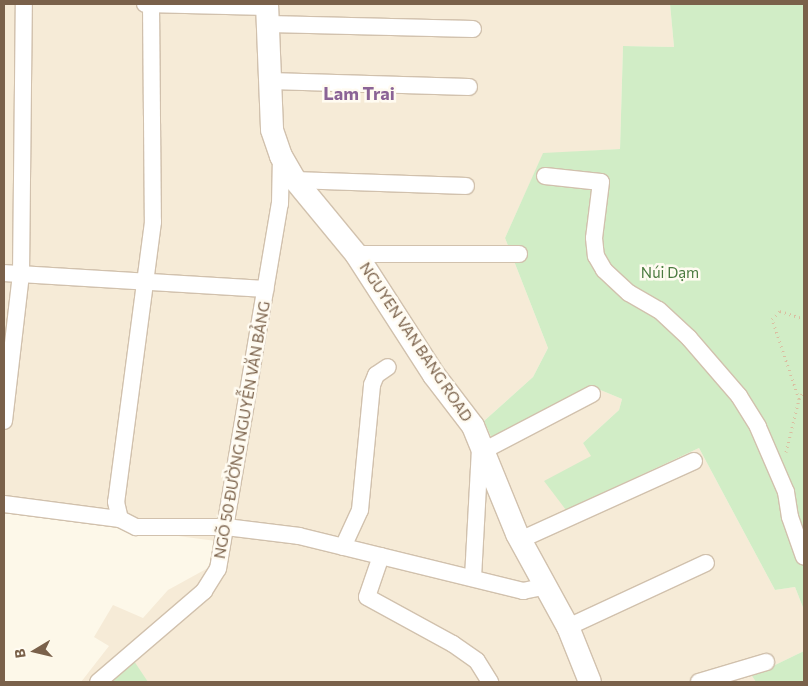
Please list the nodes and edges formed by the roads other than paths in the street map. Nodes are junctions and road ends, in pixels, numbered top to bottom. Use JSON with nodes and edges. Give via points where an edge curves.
{"nodes":[{"id":1,"x":24,"y":4,"type":"edge"},
{"id":2,"x":145,"y":4,"type":"edge"},
{"id":3,"x":151,"y":4,"type":"edge"},
{"id":4,"x":268,"y":12,"type":"edge"},
{"id":5,"x":473,"y":29,"type":"dead end"},
{"id":6,"x":270,"y":82,"type":"junction"},
{"id":7,"x":470,"y":87,"type":"dead end"},
{"id":8,"x":281,"y":156,"type":"junction"},
{"id":9,"x":545,"y":176,"type":"dead end"},
{"id":10,"x":295,"y":180,"type":"junction"},
{"id":11,"x":466,"y":186,"type":"dead end"},
{"id":12,"x":356,"y":254,"type":"junction"},
{"id":13,"x":519,"y":254,"type":"dead end"},
{"id":14,"x":4,"y":273,"type":"edge"},
{"id":15,"x":22,"y":275,"type":"junction"},
{"id":16,"x":146,"y":282,"type":"junction"},
{"id":17,"x":266,"y":289,"type":"junction"},
{"id":18,"x":388,"y":367,"type":"dead end"},
{"id":19,"x":592,"y":394,"type":"dead end"},
{"id":20,"x":4,"y":421,"type":"edge"},
{"id":21,"x":482,"y":448,"type":"junction"},
{"id":22,"x":694,"y":461,"type":"dead end"},
{"id":23,"x":4,"y":504,"type":"edge"},
{"id":24,"x":120,"y":518,"type":"junction"},
{"id":25,"x":226,"y":527,"type":"junction"},
{"id":26,"x":520,"y":540,"type":"junction"},
{"id":27,"x":343,"y":547,"type":"junction"},
{"id":28,"x":381,"y":556,"type":"junction"},
{"id":29,"x":804,"y":557,"type":"edge"},
{"id":30,"x":706,"y":562,"type":"dead end"},
{"id":31,"x":473,"y":578,"type":"junction"},
{"id":32,"x":548,"y":586,"type":"junction"},
{"id":33,"x":568,"y":626,"type":"junction"},
{"id":34,"x":766,"y":662,"type":"dead end"},
{"id":35,"x":98,"y":682,"type":"edge"},
{"id":36,"x":490,"y":682,"type":"edge"},
{"id":37,"x":590,"y":682,"type":"edge"},
{"id":38,"x":699,"y":682,"type":"edge"}],
"edges":[{"from":1,"to":15,"type":"street"},
{"from":2,"to":3,"type":"street"},
{"from":3,"to":4,"type":"street"},
{"from":3,"to":16,"type":"street","via":[[153,222]]},
{"from":4,"to":5,"type":"street"},
{"from":4,"to":6,"type":"street","name":"NGUYEN VAN BANG ROAD"},
{"from":6,"to":7,"type":"street"},
{"from":6,"to":8,"type":"street","name":"NGUYEN VAN BANG ROAD","via":[[272,130]]},
{"from":8,"to":10,"type":"street","name":"NGUYEN VAN BANG ROAD"},
{"from":8,"to":17,"type":"street","name":"NGÕ 50 ĐƯỜNG NGUYỄN VĂN BẢNG","via":[[280,204]]},
{"from":9,"to":29,"type":"street","via":[[601,182],[594,238],[596,256],[604,270],[629,293],[659,310],[689,338],[738,396],[758,428],[775,467]]},
{"from":10,"to":11,"type":"street"},
{"from":10,"to":12,"type":"street","name":"NGUYEN VAN BANG ROAD"},
{"from":12,"to":13,"type":"street"},
{"from":12,"to":21,"type":"street","name":"NGUYEN VAN BANG ROAD","via":[[434,375],[473,426]]},
{"from":14,"to":15,"type":"street"},
{"from":15,"to":16,"type":"street"},
{"from":15,"to":20,"type":"street"},
{"from":16,"to":17,"type":"street"},
{"from":16,"to":24,"type":"street","via":[[116,502]]},
{"from":17,"to":25,"type":"street","name":"NGÕ 50 ĐƯỜNG NGUYỄN VĂN BẢNG"},
{"from":18,"to":27,"type":"street","via":[[376,375],[372,385],[360,510]]},
{"from":19,"to":21,"type":"street"},
{"from":21,"to":26,"type":"street","name":"NGUYEN VAN BANG ROAD"},
{"from":21,"to":31,"type":"street"},
{"from":22,"to":26,"type":"street"},
{"from":23,"to":24,"type":"street"},
{"from":24,"to":25,"type":"street","via":[[136,527]]},
{"from":25,"to":27,"type":"street","via":[[299,536]]},
{"from":25,"to":35,"type":"street","name":"NGÕ 50 ĐƯỜNG NGUYỄN VĂN BẢNG","via":[[218,569],[210,585]]},
{"from":26,"to":32,"type":"street","name":"NGUYEN VAN BANG ROAD"},
{"from":27,"to":28,"type":"street"},
{"from":28,"to":31,"type":"street"},
{"from":28,"to":36,"type":"street","via":[[367,596],[453,644],[477,661]]},
{"from":30,"to":33,"type":"street"},
{"from":31,"to":32,"type":"street","via":[[523,591]]},
{"from":32,"to":33,"type":"street","name":"NGUYEN VAN BANG ROAD"},
{"from":33,"to":37,"type":"street","name":"NGUYEN VAN BANG ROAD"},
{"from":34,"to":38,"type":"street"}]}
